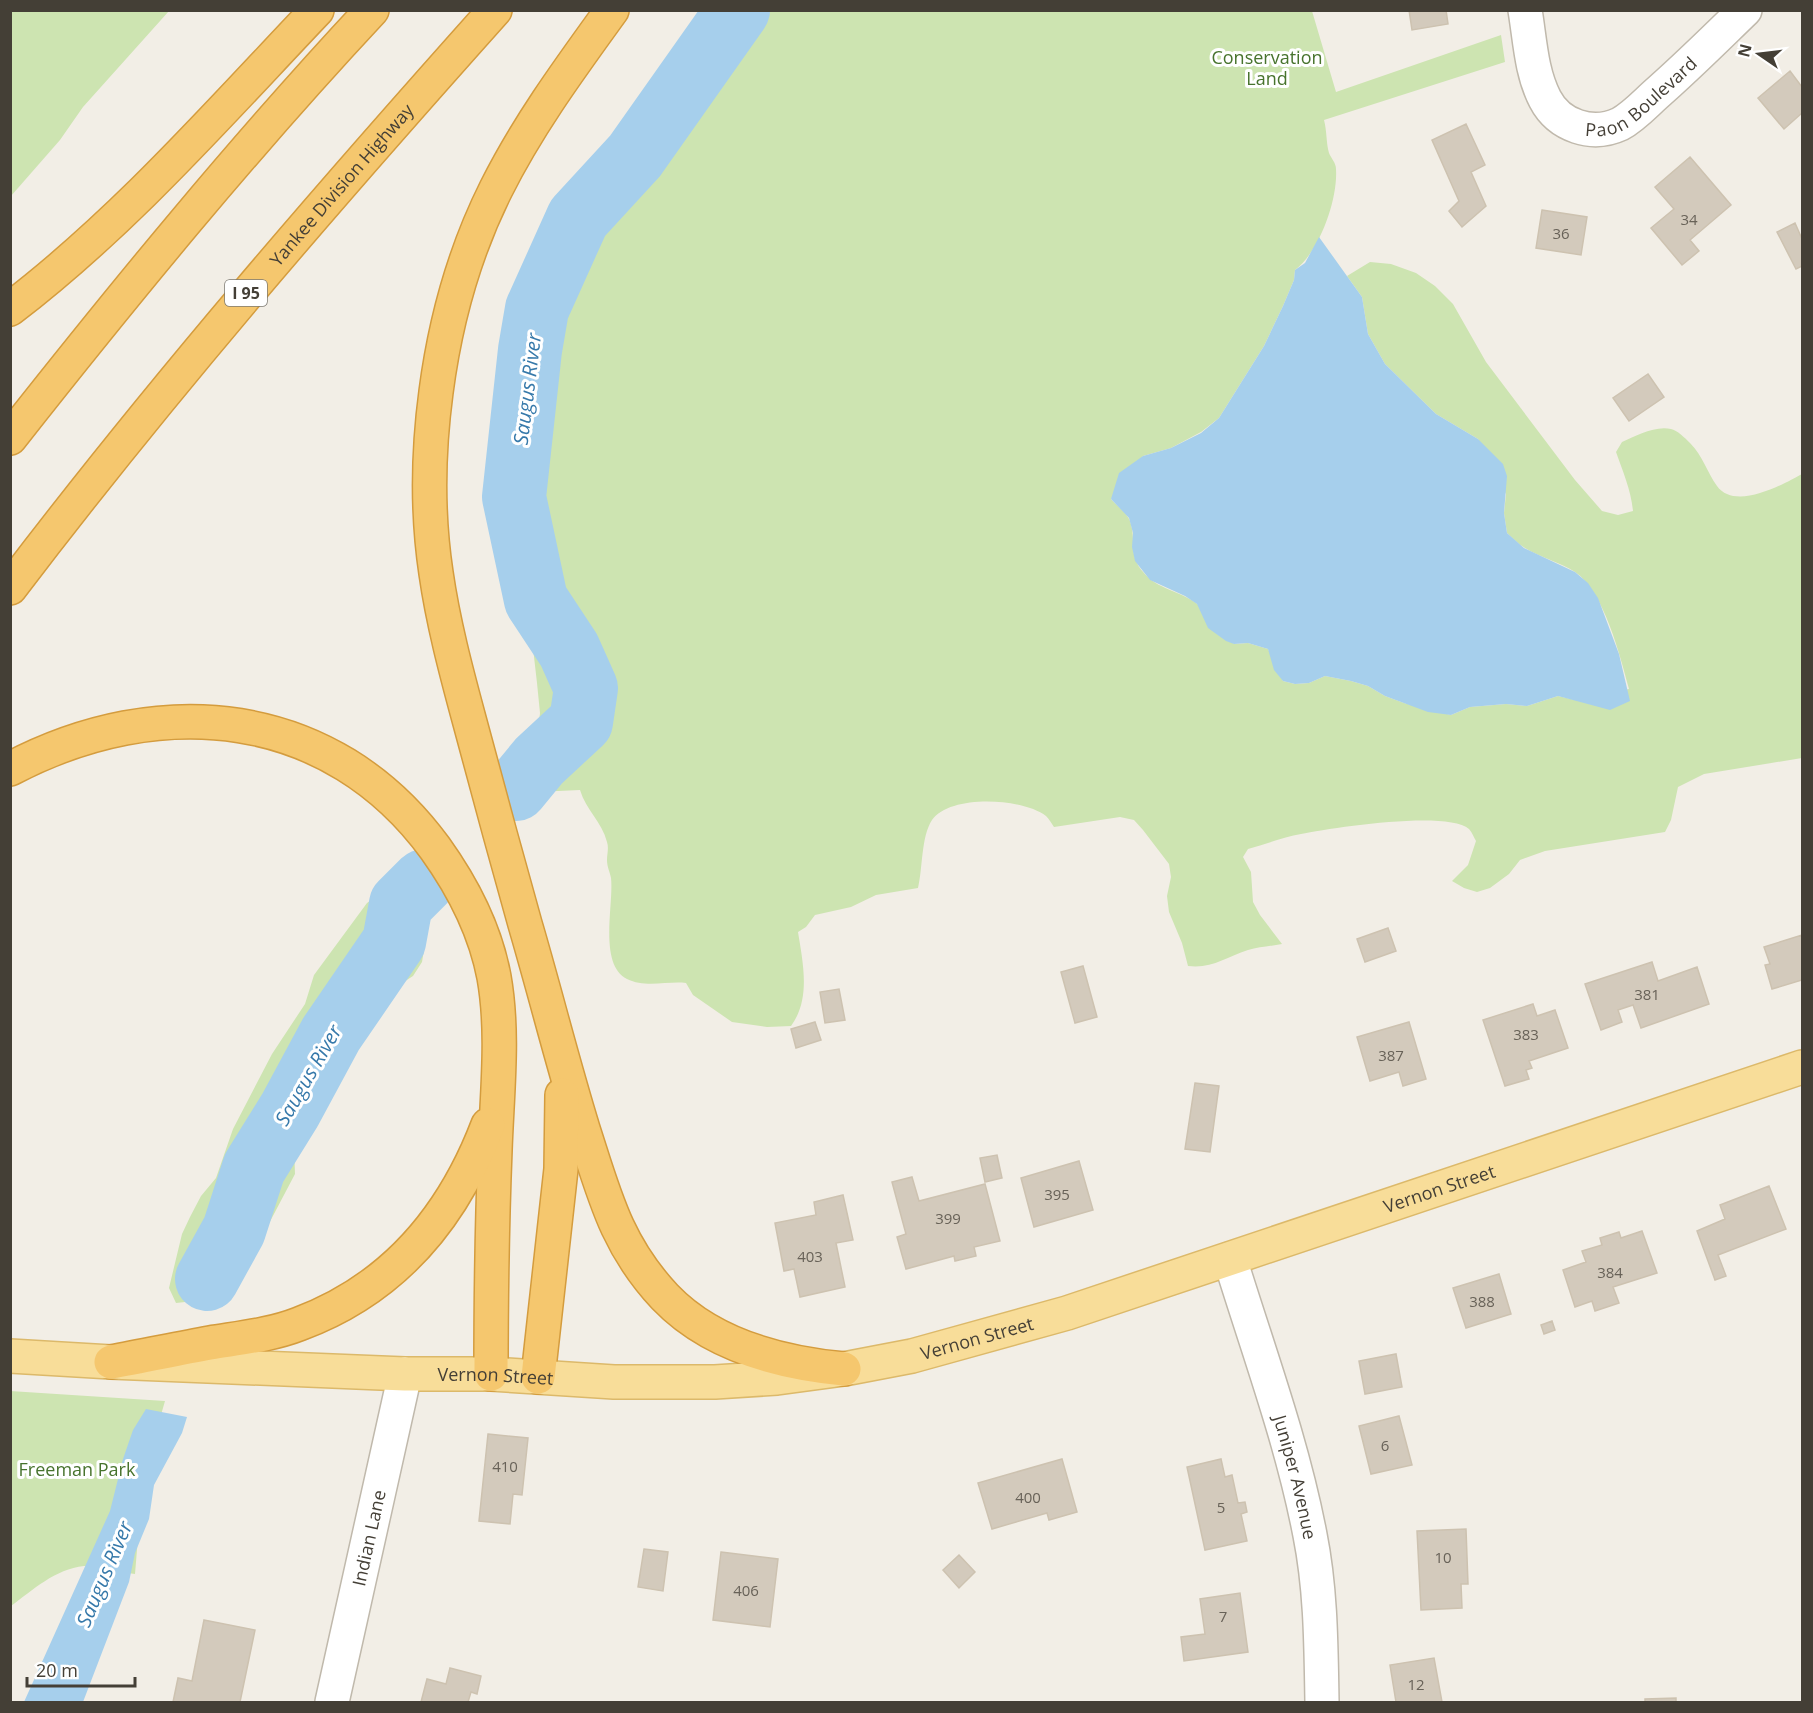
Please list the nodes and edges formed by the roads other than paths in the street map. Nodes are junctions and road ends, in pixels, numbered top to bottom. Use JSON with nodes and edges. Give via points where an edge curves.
{"nodes":[{"id":1,"x":317,"y":10,"type":"edge"},
{"id":2,"x":372,"y":10,"type":"edge"},
{"id":3,"x":495,"y":10,"type":"edge"},
{"id":4,"x":612,"y":10,"type":"edge"},
{"id":5,"x":1525,"y":10,"type":"edge"},
{"id":6,"x":1745,"y":10,"type":"edge"},
{"id":7,"x":10,"y":309,"type":"edge"},
{"id":8,"x":10,"y":438,"type":"edge"},
{"id":9,"x":10,"y":588,"type":"edge"},
{"id":10,"x":10,"y":769,"type":"edge"},
{"id":11,"x":557,"y":1046,"type":"junction"},
{"id":12,"x":1803,"y":1066,"type":"edge"},
{"id":13,"x":497,"y":1089,"type":"junction"},
{"id":14,"x":1230,"y":1259,"type":"junction"},
{"id":15,"x":10,"y":1356,"type":"edge"},
{"id":16,"x":111,"y":1362,"type":"junction"},
{"id":17,"x":844,"y":1369,"type":"junction"},
{"id":18,"x":405,"y":1374,"type":"junction"},
{"id":19,"x":491,"y":1374,"type":"junction"},
{"id":20,"x":538,"y":1377,"type":"junction"},
{"id":21,"x":332,"y":1702,"type":"edge"},
{"id":22,"x":1322,"y":1702,"type":"edge"}],
"edges":[{"from":1,"to":7,"type":"highway","via":[[90,244]]},
{"from":2,"to":8,"type":"highway","via":[[225,175]]},
{"from":3,"to":9,"type":"highway","name":"Yankee Division Highway","number":"I 95","via":[[251,287]]},
{"from":4,"to":11,"type":"highway","via":[[520,144],[476,234],[446,339],[431,435],[431,524],[444,617]]},
{"from":5,"to":6,"type":"street","name":"Paon Boulevard","via":[[1531,55],[1545,100],[1564,121],[1588,129],[1609,128],[1630,117]]},
{"from":10,"to":13,"type":"highway","via":[[70,742],[111,730],[195,720],[290,738],[357,772],[406,813],[442,858],[471,904],[486,942],[494,978]]},
{"from":11,"to":17,"type":"highway","via":[[617,1229],[667,1299],[705,1328],[737,1344],[790,1361]]},
{"from":11,"to":20,"type":"highway","via":[[562,1087],[561,1169]]},
{"from":12,"to":14,"type":"main road","name":"Vernon Street"},
{"from":13,"to":16,"type":"highway","via":[[475,1160],[451,1202],[404,1260],[372,1285],[299,1324],[265,1334]]},
{"from":13,"to":19,"type":"highway"},
{"from":14,"to":17,"type":"main road","name":"Vernon Street","via":[[1011,1329],[912,1356]]},
{"from":14,"to":22,"type":"street","name":"Juniper Avenue","via":[[1295,1469],[1310,1535],[1318,1587]]},
{"from":15,"to":16,"type":"main road","name":"Vernon Street"},
{"from":16,"to":18,"type":"main road","name":"Vernon Street"},
{"from":17,"to":20,"type":"main road","name":"Vernon Street","via":[[715,1382]]},
{"from":18,"to":19,"type":"main road","name":"Vernon Street"},
{"from":18,"to":21,"type":"street","name":"Indian Lane"},
{"from":19,"to":20,"type":"main road","name":"Vernon Street"}]}
